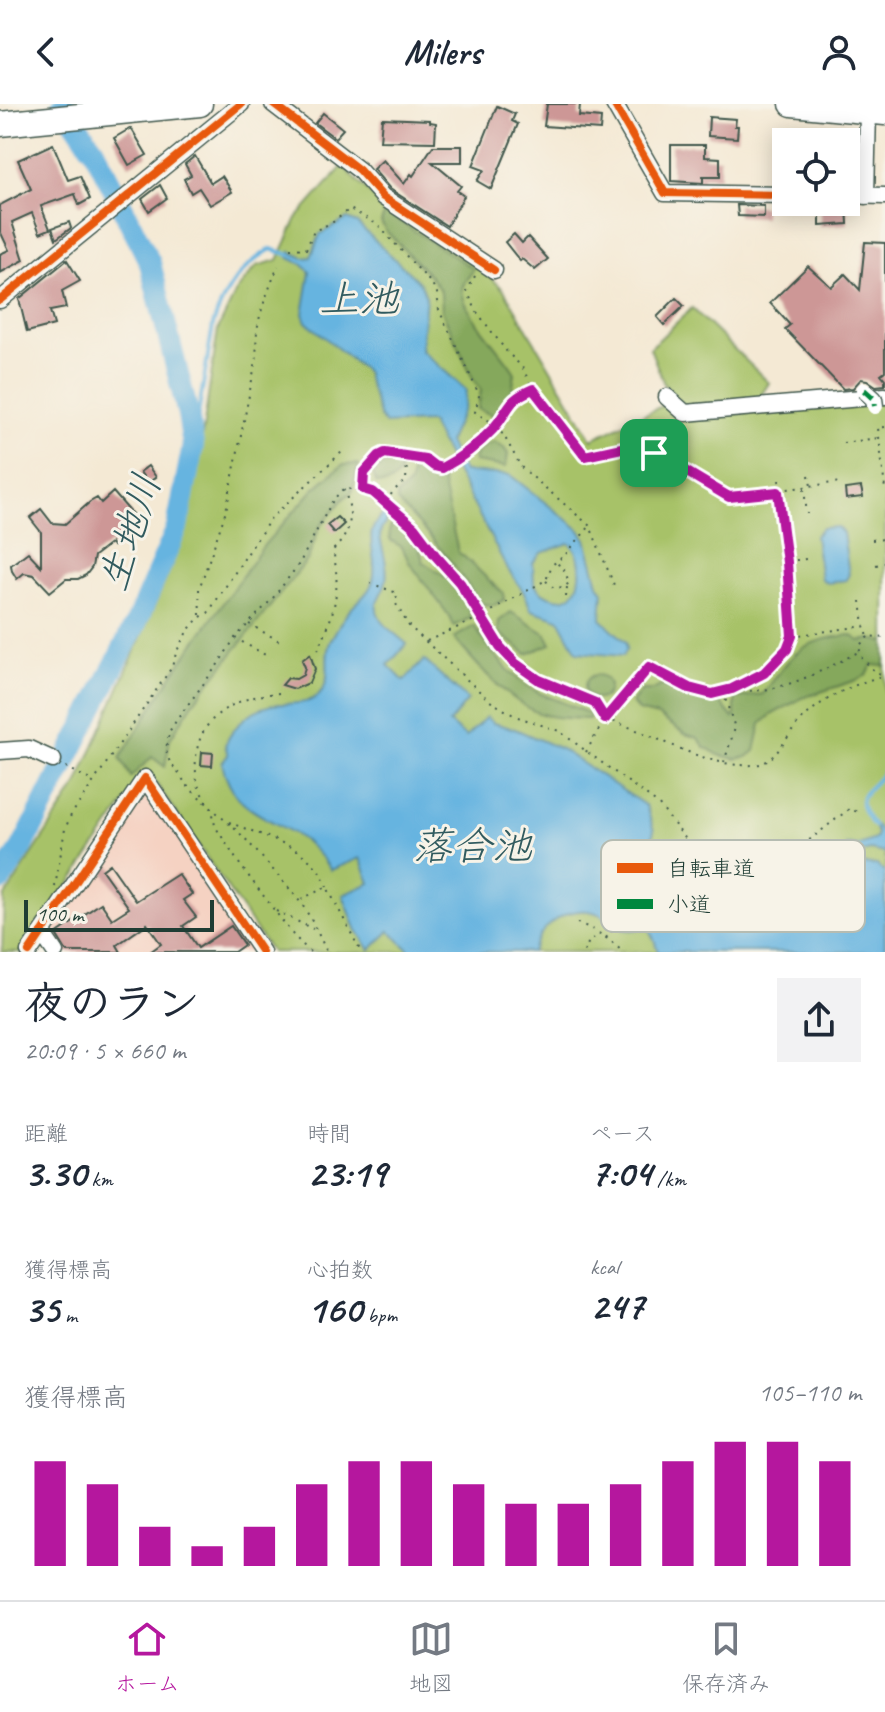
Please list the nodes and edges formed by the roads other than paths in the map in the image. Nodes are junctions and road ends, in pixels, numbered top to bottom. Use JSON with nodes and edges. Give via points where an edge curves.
{"nodes":[{"id":1,"x":200,"y":104,"type":"edge"},
{"id":2,"x":241,"y":104,"type":"edge"},
{"id":3,"x":273,"y":104,"type":"edge"},
{"id":4,"x":614,"y":104,"type":"edge"},
{"id":5,"x":792,"y":104,"type":"edge"},
{"id":6,"x":876,"y":112,"type":"edge"},
{"id":7,"x":0,"y":124,"type":"edge"},
{"id":8,"x":772,"y":195,"type":"edge"},
{"id":9,"x":860,"y":196,"type":"edge"},
{"id":10,"x":866,"y":196,"type":"junction"},
{"id":11,"x":885,"y":196,"type":"edge"},
{"id":12,"x":494,"y":270,"type":"dead end"},
{"id":13,"x":0,"y":300,"type":"edge"},
{"id":14,"x":864,"y":390,"type":"dead end"},
{"id":15,"x":667,"y":397,"type":"dead end"},
{"id":16,"x":880,"y":401,"type":"edge"},
{"id":17,"x":0,"y":751,"type":"edge"},
{"id":18,"x":53,"y":760,"type":"road end"},
{"id":19,"x":42,"y":933,"type":"junction"},
{"id":20,"x":29,"y":952,"type":"edge"},
{"id":21,"x":55,"y":952,"type":"edge"},
{"id":22,"x":262,"y":952,"type":"edge"}],
"edges":[{"from":1,"to":7,"type":"highway"},
{"from":2,"to":13,"type":"street"},
{"from":3,"to":12,"type":"street","via":[[359,170],[383,197]]},
{"from":4,"to":8,"type":"street","via":[[665,193]]},
{"from":5,"to":6,"type":"highway"},
{"from":6,"to":10,"type":"street"},
{"from":9,"to":10,"type":"street"},
{"from":10,"to":11,"type":"street"},
{"from":14,"to":16,"type":"street","bridge":true},
{"from":15,"to":16,"type":"street","via":[[685,413]]},
{"from":17,"to":18,"type":"street","via":[[29,749]]},
{"from":19,"to":20,"type":"street"},
{"from":19,"to":21,"type":"street"},
{"from":19,"to":22,"type":"street","via":[[145,778]]}]}
